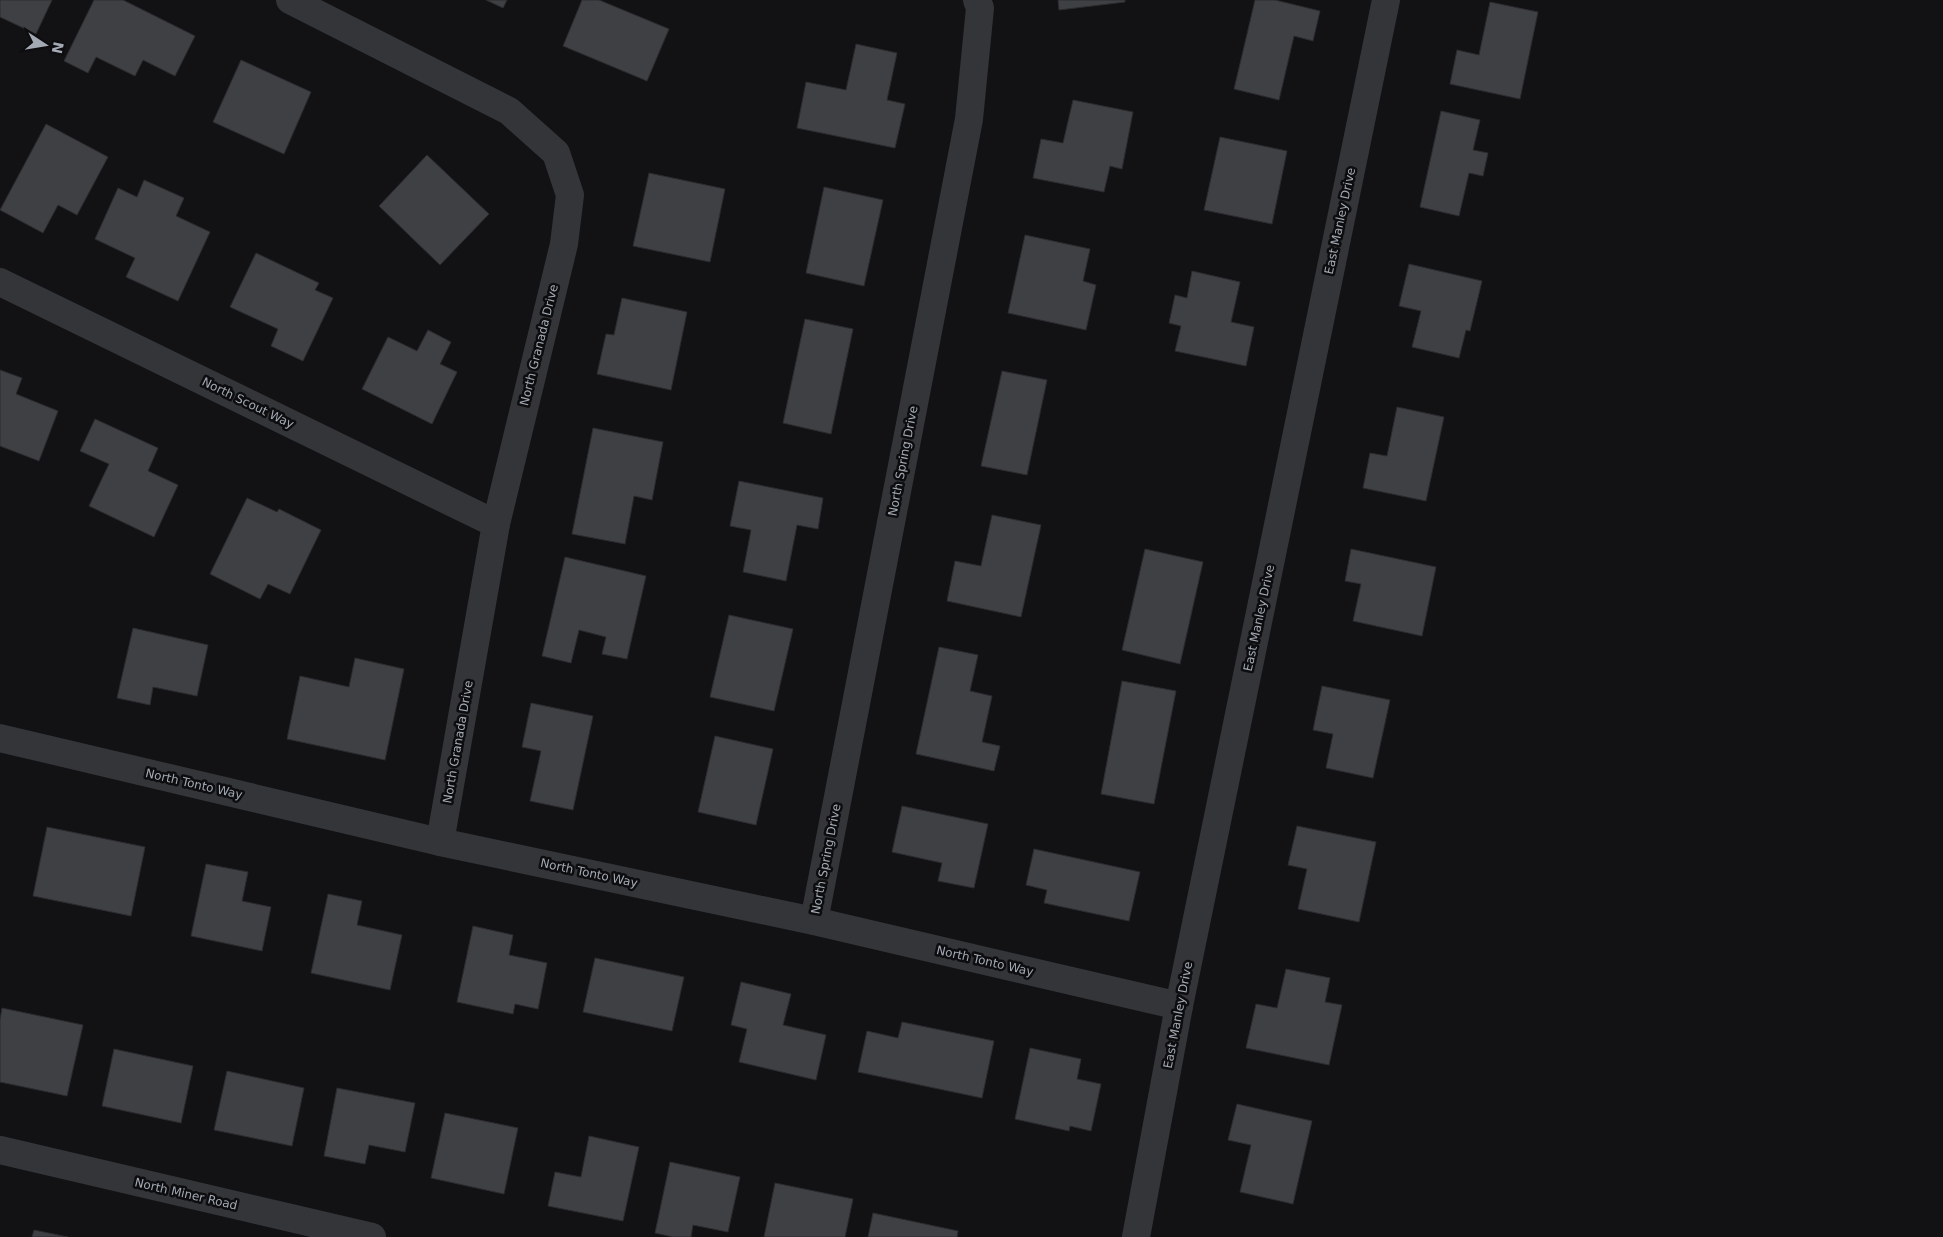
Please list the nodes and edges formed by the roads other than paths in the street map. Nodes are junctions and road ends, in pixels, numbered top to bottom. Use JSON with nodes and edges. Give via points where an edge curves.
{"nodes":[{"id":1,"x":290,"y":0,"type":"edge"},
{"id":2,"x":977,"y":0,"type":"edge"},
{"id":3,"x":1386,"y":0,"type":"edge"},
{"id":4,"x":0,"y":282,"type":"edge"},
{"id":5,"x":496,"y":524,"type":"junction"},
{"id":6,"x":0,"y":738,"type":"edge"},
{"id":7,"x":440,"y":842,"type":"junction"},
{"id":8,"x":814,"y":921,"type":"junction"},
{"id":9,"x":1179,"y":1006,"type":"junction"},
{"id":10,"x":0,"y":1150,"type":"edge"},
{"id":11,"x":372,"y":1237,"type":"edge"},
{"id":12,"x":1136,"y":1237,"type":"edge"}],
"edges":[{"from":1,"to":5,"type":"street","name":"North Granada Drive","via":[[509,111],[556,153],[570,195],[564,244]]},
{"from":2,"to":8,"type":"street","name":"North Spring Drive","via":[[980,8],[969,119]]},
{"from":3,"to":9,"type":"street","name":"East Manley Drive"},
{"from":4,"to":5,"type":"street","name":"North Scout Way"},
{"from":5,"to":7,"type":"street","name":"North Granada Drive"},
{"from":6,"to":7,"type":"street","name":"North Tonto Way"},
{"from":7,"to":8,"type":"street","name":"North Tonto Way"},
{"from":8,"to":9,"type":"street","name":"North Tonto Way"},
{"from":9,"to":12,"type":"street","name":"East Manley Drive"},
{"from":10,"to":11,"type":"street","name":"North Miner Road"}]}
